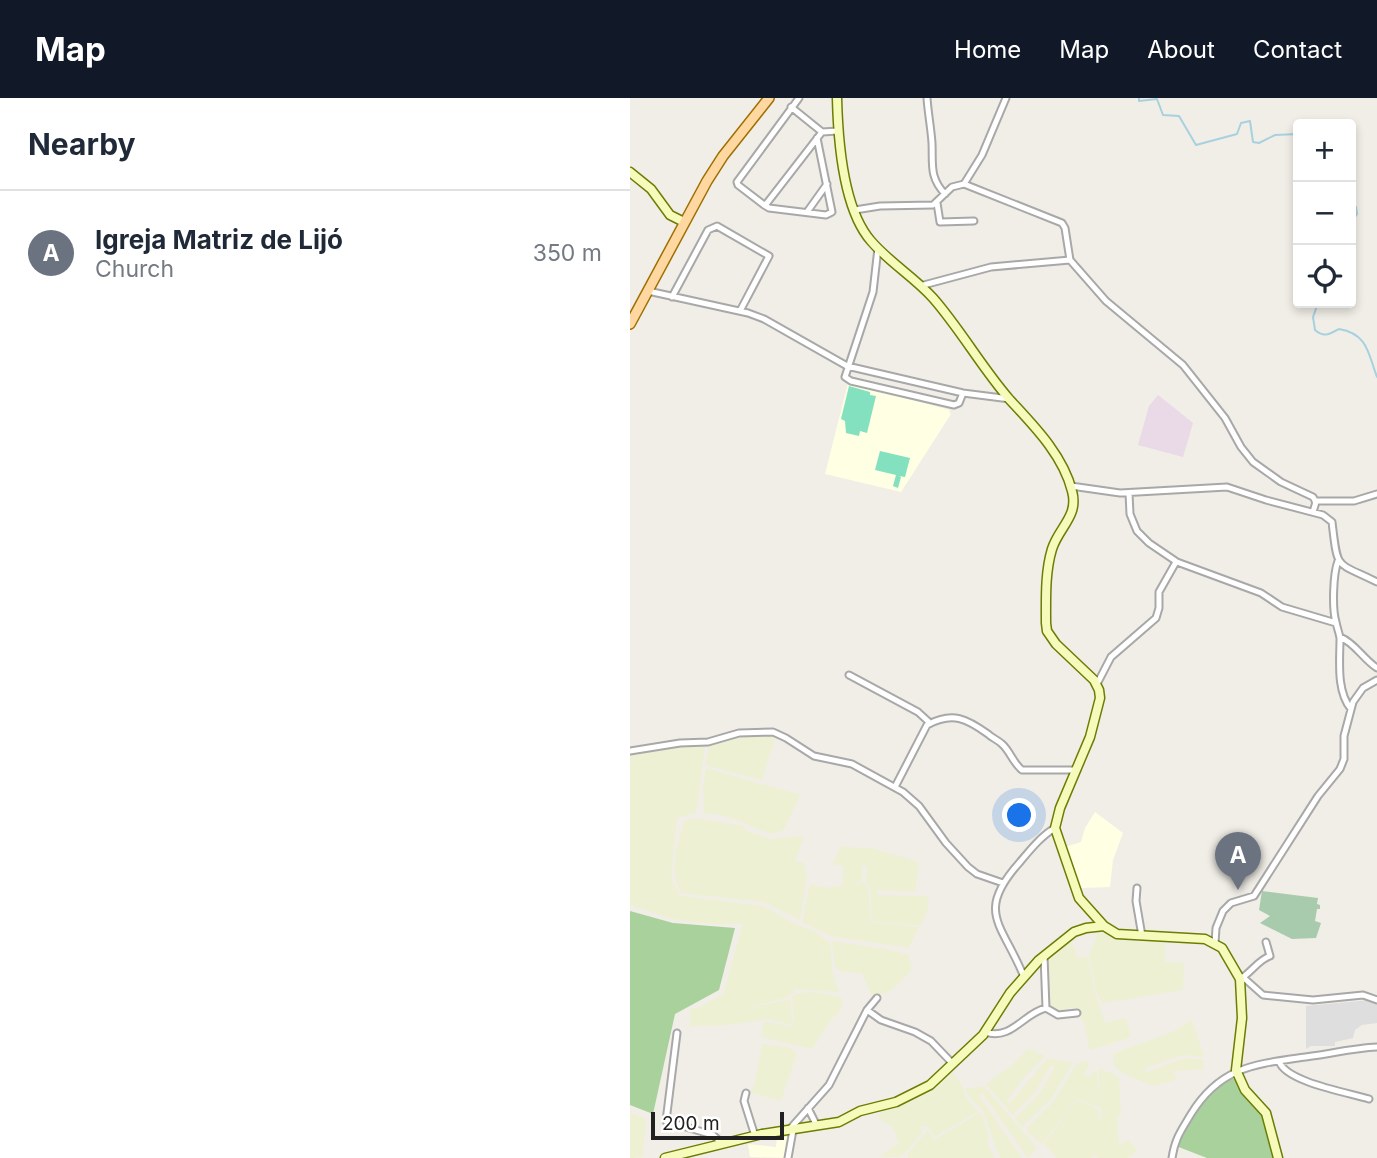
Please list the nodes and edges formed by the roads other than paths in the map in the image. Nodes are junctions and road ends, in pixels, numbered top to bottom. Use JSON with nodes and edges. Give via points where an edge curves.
{"nodes":[{"id":1,"x":769,"y":98,"type":"edge"},
{"id":2,"x":799,"y":98,"type":"edge"},
{"id":3,"x":837,"y":98,"type":"edge"},
{"id":4,"x":927,"y":98,"type":"edge"},
{"id":5,"x":1006,"y":98,"type":"edge"},
{"id":6,"x":791,"y":107,"type":"junction"},
{"id":7,"x":838,"y":131,"type":"junction"},
{"id":8,"x":822,"y":132,"type":"junction"},
{"id":9,"x":817,"y":138,"type":"junction"},
{"id":10,"x":630,"y":172,"type":"edge"},
{"id":11,"x":827,"y":184,"type":"junction"},
{"id":12,"x":964,"y":184,"type":"junction"},
{"id":13,"x":944,"y":194,"type":"junction"},
{"id":14,"x":937,"y":203,"type":"junction"},
{"id":15,"x":764,"y":205,"type":"junction"},
{"id":16,"x":855,"y":210,"type":"junction"},
{"id":17,"x":807,"y":212,"type":"junction"},
{"id":18,"x":974,"y":221,"type":"dead end"},
{"id":19,"x":684,"y":222,"type":"junction"},
{"id":20,"x":878,"y":248,"type":"junction"},
{"id":21,"x":1070,"y":260,"type":"junction"},
{"id":22,"x":920,"y":286,"type":"junction"},
{"id":23,"x":648,"y":291,"type":"junction"},
{"id":24,"x":671,"y":297,"type":"junction"},
{"id":25,"x":740,"y":311,"type":"junction"},
{"id":26,"x":630,"y":324,"type":"edge"},
{"id":27,"x":847,"y":366,"type":"junction"},
{"id":28,"x":963,"y":393,"type":"junction"},
{"id":29,"x":1010,"y":399,"type":"junction"},
{"id":30,"x":1071,"y":486,"type":"junction"},
{"id":31,"x":1129,"y":493,"type":"junction"},
{"id":32,"x":1377,"y":494,"type":"edge"},
{"id":33,"x":1315,"y":501,"type":"junction"},
{"id":34,"x":1313,"y":512,"type":"junction"},
{"id":35,"x":1338,"y":561,"type":"junction"},
{"id":36,"x":1176,"y":562,"type":"junction"},
{"id":37,"x":1377,"y":581,"type":"edge"},
{"id":38,"x":1336,"y":622,"type":"junction"},
{"id":39,"x":1340,"y":637,"type":"junction"},
{"id":40,"x":1377,"y":668,"type":"edge"},
{"id":41,"x":849,"y":675,"type":"dead end"},
{"id":42,"x":1377,"y":680,"type":"edge"},
{"id":43,"x":1097,"y":684,"type":"junction"},
{"id":44,"x":1351,"y":709,"type":"junction"},
{"id":45,"x":930,"y":723,"type":"junction"},
{"id":46,"x":630,"y":751,"type":"edge"},
{"id":47,"x":1077,"y":770,"type":"junction"},
{"id":48,"x":895,"y":788,"type":"junction"},
{"id":49,"x":1055,"y":828,"type":"junction"},
{"id":50,"x":1003,"y":883,"type":"junction"},
{"id":51,"x":1136,"y":888,"type":"dead end"},
{"id":52,"x":1104,"y":926,"type":"junction"},
{"id":53,"x":1216,"y":928,"type":"junction"},
{"id":54,"x":1142,"y":936,"type":"junction"},
{"id":55,"x":1205,"y":939,"type":"junction"},
{"id":56,"x":1266,"y":942,"type":"dead end"},
{"id":57,"x":1215,"y":943,"type":"junction"},
{"id":58,"x":1044,"y":956,"type":"junction"},
{"id":59,"x":1024,"y":977,"type":"junction"},
{"id":60,"x":1240,"y":979,"type":"junction"},
{"id":61,"x":877,"y":998,"type":"dead end"},
{"id":62,"x":1377,"y":1000,"type":"edge"},
{"id":63,"x":1046,"y":1008,"type":"junction"},
{"id":64,"x":867,"y":1010,"type":"junction"},
{"id":65,"x":1077,"y":1013,"type":"dead end"},
{"id":66,"x":985,"y":1032,"type":"junction"},
{"id":67,"x":677,"y":1033,"type":"dead end"},
{"id":68,"x":1377,"y":1047,"type":"edge"},
{"id":69,"x":1279,"y":1061,"type":"junction"},
{"id":70,"x":953,"y":1064,"type":"junction"},
{"id":71,"x":1236,"y":1070,"type":"junction"},
{"id":72,"x":746,"y":1093,"type":"dead end"},
{"id":73,"x":1369,"y":1099,"type":"dead end"},
{"id":74,"x":808,"y":1108,"type":"junction"},
{"id":75,"x":817,"y":1126,"type":"junction"},
{"id":76,"x":791,"y":1130,"type":"junction"},
{"id":77,"x":755,"y":1136,"type":"junction"},
{"id":78,"x":723,"y":1144,"type":"junction"},
{"id":79,"x":665,"y":1158,"type":"edge"},
{"id":80,"x":788,"y":1158,"type":"edge"},
{"id":81,"x":1172,"y":1158,"type":"edge"},
{"id":82,"x":1278,"y":1158,"type":"edge"}],
"edges":[{"from":1,"to":19,"type":"main road","via":[[723,156]]},
{"from":2,"to":6,"type":"street"},
{"from":3,"to":7,"type":"main road"},
{"from":4,"to":13,"type":"street","via":[[931,169]]},
{"from":5,"to":12,"type":"street"},
{"from":6,"to":8,"type":"street"},
{"from":6,"to":15,"type":"street","via":[[737,182]]},
{"from":7,"to":8,"type":"street"},
{"from":7,"to":16,"type":"main road"},
{"from":8,"to":9,"type":"street"},
{"from":9,"to":11,"type":"street"},
{"from":9,"to":15,"type":"street"},
{"from":10,"to":19,"type":"main road","via":[[651,189],[670,215]]},
{"from":11,"to":17,"type":"street"},
{"from":11,"to":17,"type":"street","via":[[831,212]]},
{"from":12,"to":13,"type":"street"},
{"from":12,"to":21,"type":"street","via":[[1062,223]]},
{"from":13,"to":14,"type":"street"},
{"from":14,"to":16,"type":"street"},
{"from":14,"to":18,"type":"street","via":[[940,222]]},
{"from":15,"to":17,"type":"street"},
{"from":16,"to":20,"type":"main road"},
{"from":19,"to":23,"type":"main road"},
{"from":20,"to":22,"type":"main road"},
{"from":20,"to":27,"type":"street","via":[[873,292]]},
{"from":21,"to":22,"type":"street","via":[[991,267]]},
{"from":21,"to":33,"type":"street","via":[[1106,301],[1182,365],[1253,462]]},
{"from":22,"to":29,"type":"main road"},
{"from":23,"to":24,"type":"street"},
{"from":23,"to":26,"type":"main road"},
{"from":24,"to":25,"type":"street"},
{"from":24,"to":25,"type":"street","via":[[708,230],[717,226],[769,256]]},
{"from":25,"to":27,"type":"street","via":[[764,319]]},
{"from":27,"to":28,"type":"street"},
{"from":27,"to":28,"type":"street","via":[[845,377],[852,381],[954,405]]},
{"from":28,"to":29,"type":"street"},
{"from":29,"to":30,"type":"main road","via":[[1034,424]]},
{"from":30,"to":31,"type":"street"},
{"from":30,"to":43,"type":"main road","via":[[1072,515],[1055,541],[1050,559],[1046,622],[1050,637]]},
{"from":31,"to":34,"type":"street","via":[[1222,487]]},
{"from":31,"to":36,"type":"street","via":[[1137,531]]},
{"from":32,"to":33,"type":"street","via":[[1354,501]]},
{"from":33,"to":34,"type":"street"},
{"from":34,"to":35,"type":"street","via":[[1332,522]]},
{"from":35,"to":37,"type":"street"},
{"from":35,"to":38,"type":"street"},
{"from":36,"to":38,"type":"street","via":[[1262,593],[1282,607]]},
{"from":36,"to":43,"type":"street","via":[[1159,592],[1156,618],[1111,657]]},
{"from":38,"to":39,"type":"street"},
{"from":39,"to":40,"type":"street"},
{"from":39,"to":44,"type":"street","via":[[1339,663]]},
{"from":41,"to":45,"type":"street"},
{"from":42,"to":44,"type":"street","via":[[1363,688]]},
{"from":43,"to":47,"type":"main road","via":[[1098,713]]},
{"from":44,"to":53,"type":"street","via":[[1340,769],[1254,896],[1231,903]]},
{"from":45,"to":47,"type":"street","via":[[967,719],[1003,744],[1022,770]]},
{"from":45,"to":48,"type":"street"},
{"from":46,"to":48,"type":"street","via":[[773,732],[814,755],[852,764]]},
{"from":47,"to":49,"type":"main road"},
{"from":48,"to":50,"type":"street","via":[[919,806],[977,874]]},
{"from":49,"to":50,"type":"street"},
{"from":49,"to":52,"type":"main road","via":[[1079,898]]},
{"from":50,"to":59,"type":"street","via":[[994,910]]},
{"from":51,"to":54,"type":"street"},
{"from":52,"to":54,"type":"main road","via":[[1117,934]]},
{"from":52,"to":58,"type":"main road","via":[[1074,932]]},
{"from":53,"to":55,"type":"street"},
{"from":53,"to":57,"type":"street"},
{"from":54,"to":55,"type":"main road"},
{"from":55,"to":57,"type":"main road"},
{"from":56,"to":60,"type":"street","via":[[1270,956]]},
{"from":57,"to":60,"type":"main road"},
{"from":58,"to":59,"type":"main road"},
{"from":58,"to":63,"type":"street"},
{"from":59,"to":66,"type":"main road"},
{"from":60,"to":62,"type":"street","via":[[1263,995],[1313,1000],[1363,995]]},
{"from":60,"to":71,"type":"main road","via":[[1242,1018]]},
{"from":61,"to":64,"type":"street"},
{"from":63,"to":65,"type":"street","via":[[1058,1015]]},
{"from":63,"to":66,"type":"street","via":[[1003,1033]]},
{"from":64,"to":70,"type":"street","via":[[931,1041]]},
{"from":64,"to":74,"type":"street","via":[[829,1086]]},
{"from":66,"to":70,"type":"main road"},
{"from":67,"to":78,"type":"street","via":[[666,1121],[713,1135]]},
{"from":68,"to":69,"type":"street"},
{"from":69,"to":71,"type":"street"},
{"from":69,"to":73,"type":"street","via":[[1283,1069],[1312,1083]]},
{"from":70,"to":75,"type":"main road","via":[[930,1085],[896,1102]]},
{"from":71,"to":81,"type":"street","via":[[1202,1097],[1174,1142]]},
{"from":71,"to":82,"type":"main road","via":[[1245,1090],[1266,1113]]},
{"from":72,"to":77,"type":"street","via":[[744,1101]]},
{"from":74,"to":75,"type":"street"},
{"from":74,"to":76,"type":"street"},
{"from":75,"to":76,"type":"main road"},
{"from":76,"to":77,"type":"main road"},
{"from":76,"to":80,"type":"street"},
{"from":77,"to":78,"type":"main road"},
{"from":78,"to":79,"type":"main road"}]}
